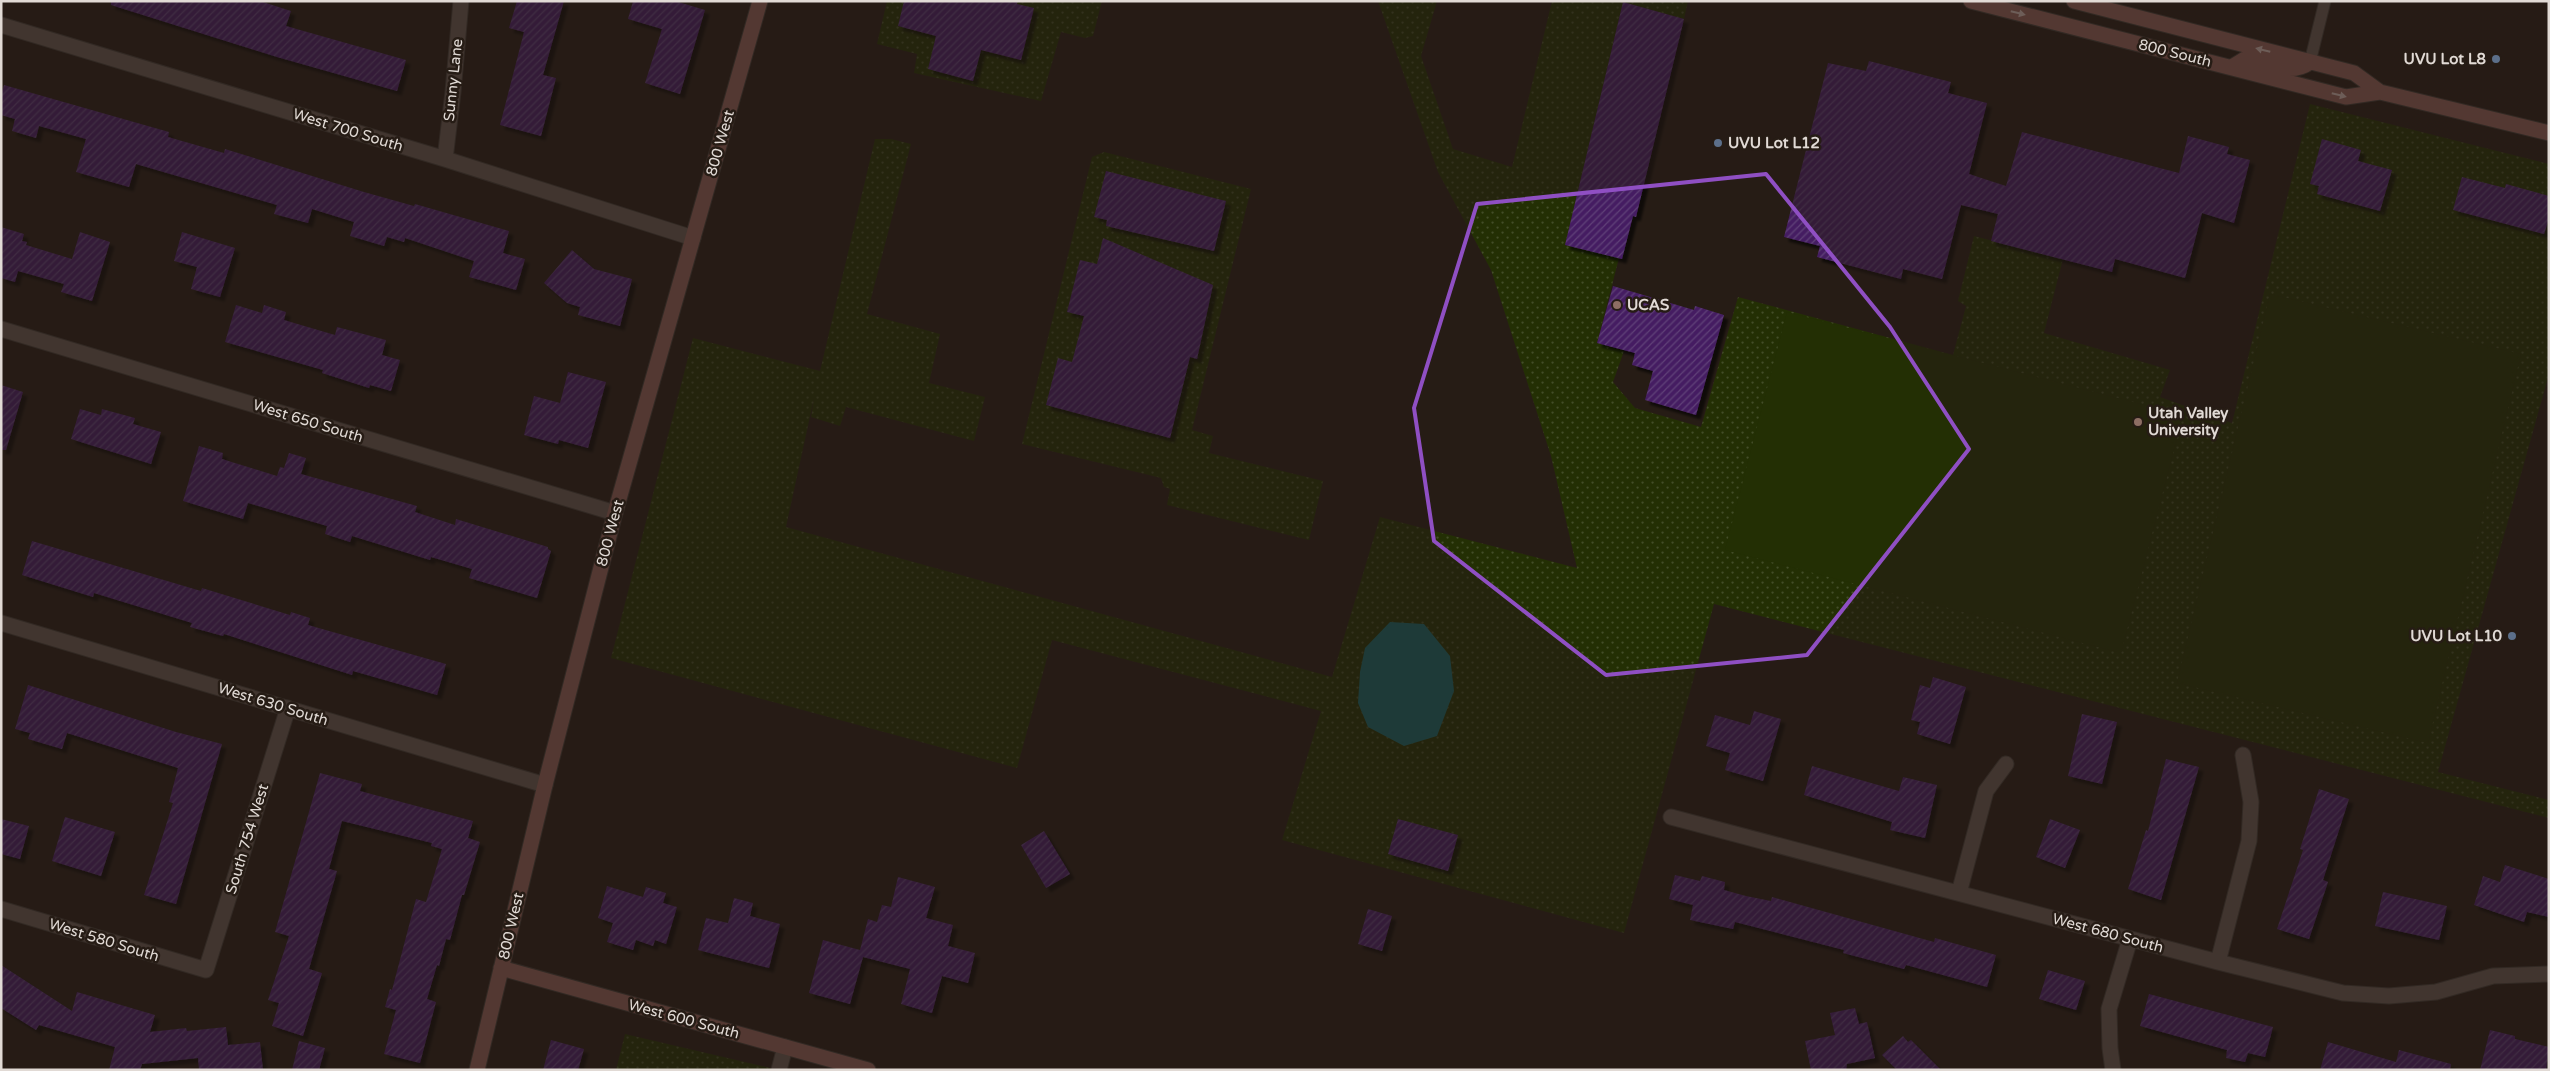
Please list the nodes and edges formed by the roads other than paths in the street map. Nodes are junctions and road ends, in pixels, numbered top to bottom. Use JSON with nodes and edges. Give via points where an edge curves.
{"nodes":[{"id":1,"x":461,"y":1,"type":"edge"},
{"id":2,"x":760,"y":1,"type":"edge"},
{"id":3,"x":1971,"y":1,"type":"edge"},
{"id":4,"x":2074,"y":1,"type":"edge"},
{"id":5,"x":2325,"y":1,"type":"edge"},
{"id":6,"x":1,"y":25,"type":"edge"},
{"id":7,"x":2310,"y":62,"type":"junction"},
{"id":8,"x":2232,"y":67,"type":"junction"},
{"id":9,"x":2380,"y":92,"type":"junction"},
{"id":10,"x":2549,"y":133,"type":"edge"},
{"id":11,"x":445,"y":159,"type":"junction"},
{"id":12,"x":693,"y":238,"type":"junction"},
{"id":13,"x":1,"y":329,"type":"edge"},
{"id":14,"x":615,"y":513,"type":"junction"},
{"id":15,"x":1,"y":623,"type":"edge"},
{"id":16,"x":288,"y":708,"type":"junction"},
{"id":17,"x":2243,"y":755,"type":"dead end"},
{"id":18,"x":2006,"y":764,"type":"dead end"},
{"id":19,"x":545,"y":785,"type":"junction"},
{"id":20,"x":1671,"y":817,"type":"dead end"},
{"id":21,"x":1959,"y":893,"type":"junction"},
{"id":22,"x":1,"y":909,"type":"edge"},
{"id":23,"x":2130,"y":939,"type":"junction"},
{"id":24,"x":2218,"y":962,"type":"junction"},
{"id":25,"x":501,"y":968,"type":"junction"},
{"id":26,"x":206,"y":970,"type":"joint"},
{"id":27,"x":2549,"y":974,"type":"edge"},
{"id":28,"x":785,"y":1047,"type":"junction"},
{"id":29,"x":477,"y":1070,"type":"edge"},
{"id":30,"x":779,"y":1070,"type":"edge"},
{"id":31,"x":868,"y":1070,"type":"edge"},
{"id":32,"x":2113,"y":1070,"type":"edge"}],
"edges":[{"from":1,"to":11,"type":"street","name":"Sunny Lane"},
{"from":2,"to":12,"type":"street","name":"800 West"},
{"from":3,"to":8,"type":"street","name":"800 South","one_way":true},
{"from":7,"to":4,"type":"street","name":"800 South","one_way":true},
{"from":5,"to":7,"type":"lane"},
{"from":6,"to":11,"type":"street","name":"West 700 South"},
{"from":7,"to":8,"type":"street","via":[[2293,70],[2245,59]]},
{"from":7,"to":9,"type":"street","name":"800 South","via":[[2354,73]]},
{"from":8,"to":9,"type":"street","name":"800 South","one_way":true,"via":[[2346,97]]},
{"from":9,"to":10,"type":"street","name":"800 South"},
{"from":11,"to":12,"type":"street","name":"West 700 South"},
{"from":12,"to":14,"type":"street","name":"800 West"},
{"from":13,"to":14,"type":"street","name":"West 650 South"},
{"from":14,"to":19,"type":"street","name":"800 West"},
{"from":15,"to":16,"type":"street","name":"West 630 South"},
{"from":16,"to":19,"type":"street","name":"West 630 South"},
{"from":16,"to":26,"type":"street","name":"South 754 West"},
{"from":17,"to":24,"type":"street","via":[[2251,802],[2249,841]]},
{"from":18,"to":21,"type":"street","via":[[1986,791]]},
{"from":19,"to":25,"type":"street","name":"800 West"},
{"from":20,"to":21,"type":"street","name":"West 680 South"},
{"from":21,"to":23,"type":"street","name":"West 680 South"},
{"from":22,"to":26,"type":"street","name":"West 580 South"},
{"from":23,"to":24,"type":"street","name":"West 680 South"},
{"from":23,"to":32,"type":"street","via":[[2110,1009]]},
{"from":24,"to":27,"type":"street","name":"West 680 South","via":[[2343,993],[2389,996],[2436,992],[2493,976]]},
{"from":25,"to":28,"type":"street","name":"West 600 South"},
{"from":25,"to":29,"type":"street","name":"800 West"},
{"from":28,"to":30,"type":"street"},
{"from":28,"to":31,"type":"street","name":"West 600 South"}]}
